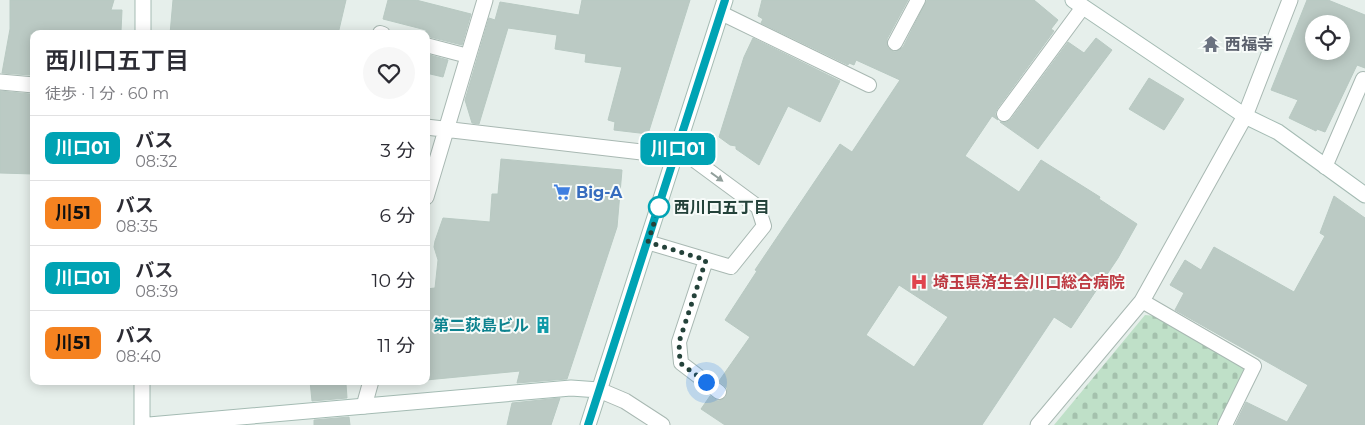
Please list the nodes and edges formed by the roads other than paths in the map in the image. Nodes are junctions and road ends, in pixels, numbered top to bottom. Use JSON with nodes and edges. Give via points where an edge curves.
{"nodes":[{"id":1,"x":143,"y":0,"type":"edge"},
{"id":2,"x":485,"y":0,"type":"edge"},
{"id":3,"x":918,"y":0,"type":"edge"},
{"id":4,"x":1290,"y":0,"type":"edge"},
{"id":5,"x":1078,"y":3,"type":"edge"},
{"id":6,"x":723,"y":7,"type":"edge"},
{"id":7,"x":143,"y":30,"type":"edge"},
{"id":8,"x":895,"y":44,"type":"dead end"},
{"id":9,"x":430,"y":46,"type":"edge"},
{"id":10,"x":468,"y":56,"type":"junction"},
{"id":11,"x":1363,"y":79,"type":"dead end"},
{"id":12,"x":0,"y":82,"type":"edge"},
{"id":13,"x":30,"y":85,"type":"edge"},
{"id":14,"x":869,"y":85,"type":"dead end"},
{"id":15,"x":1004,"y":114,"type":"dead end"},
{"id":16,"x":1245,"y":116,"type":"junction"},
{"id":17,"x":430,"y":127,"type":"edge"},
{"id":18,"x":446,"y":129,"type":"junction"},
{"id":19,"x":677,"y":152,"type":"junction"},
{"id":20,"x":1325,"y":166,"type":"junction"},
{"id":21,"x":430,"y":183,"type":"edge"},
{"id":22,"x":1365,"y":195,"type":"edge"},
{"id":23,"x":648,"y":242,"type":"junction"},
{"id":24,"x":706,"y":260,"type":"junction"},
{"id":25,"x":1142,"y":301,"type":"junction"},
{"id":26,"x":142,"y":385,"type":"edge"},
{"id":27,"x":370,"y":385,"type":"edge"},
{"id":28,"x":599,"y":390,"type":"junction"},
{"id":29,"x":719,"y":392,"type":"dead end"},
{"id":30,"x":364,"y":406,"type":"junction"},
{"id":31,"x":142,"y":425,"type":"edge"},
{"id":32,"x":149,"y":425,"type":"edge"},
{"id":33,"x":588,"y":425,"type":"edge"},
{"id":34,"x":662,"y":425,"type":"edge"},
{"id":35,"x":1038,"y":425,"type":"edge"},
{"id":36,"x":1225,"y":425,"type":"edge"}],
"edges":[{"from":1,"to":7,"type":"street"},
{"from":2,"to":10,"type":"street"},
{"from":3,"to":8,"type":"lane"},
{"from":4,"to":16,"type":"street"},
{"from":5,"to":15,"type":"lane"},
{"from":5,"to":16,"type":"street"},
{"from":6,"to":14,"type":"lane"},
{"from":6,"to":19,"type":"street"},
{"from":9,"to":10,"type":"lane"},
{"from":10,"to":18,"type":"street"},
{"from":11,"to":20,"type":"lane"},
{"from":12,"to":13,"type":"street"},
{"from":16,"to":20,"type":"street","via":[[1278,132]]},
{"from":16,"to":25,"type":"street"},
{"from":17,"to":18,"type":"street"},
{"from":18,"to":19,"type":"street"},
{"from":18,"to":21,"type":"street"},
{"from":19,"to":23,"type":"street"},
{"from":19,"to":24,"type":"lane","one_way":true,"via":[[758,207],[764,226],[731,268]]},
{"from":20,"to":22,"type":"street"},
{"from":23,"to":24,"type":"lane"},
{"from":23,"to":28,"type":"street"},
{"from":24,"to":29,"type":"lane","via":[[679,342],[680,363]]},
{"from":25,"to":35,"type":"street"},
{"from":25,"to":36,"type":"lane","via":[[1254,366]]},
{"from":26,"to":31,"type":"street"},
{"from":27,"to":30,"type":"street"},
{"from":28,"to":30,"type":"street","via":[[571,388]]},
{"from":28,"to":33,"type":"street"},
{"from":28,"to":34,"type":"street","via":[[625,401]]},
{"from":30,"to":32,"type":"street"}]}
